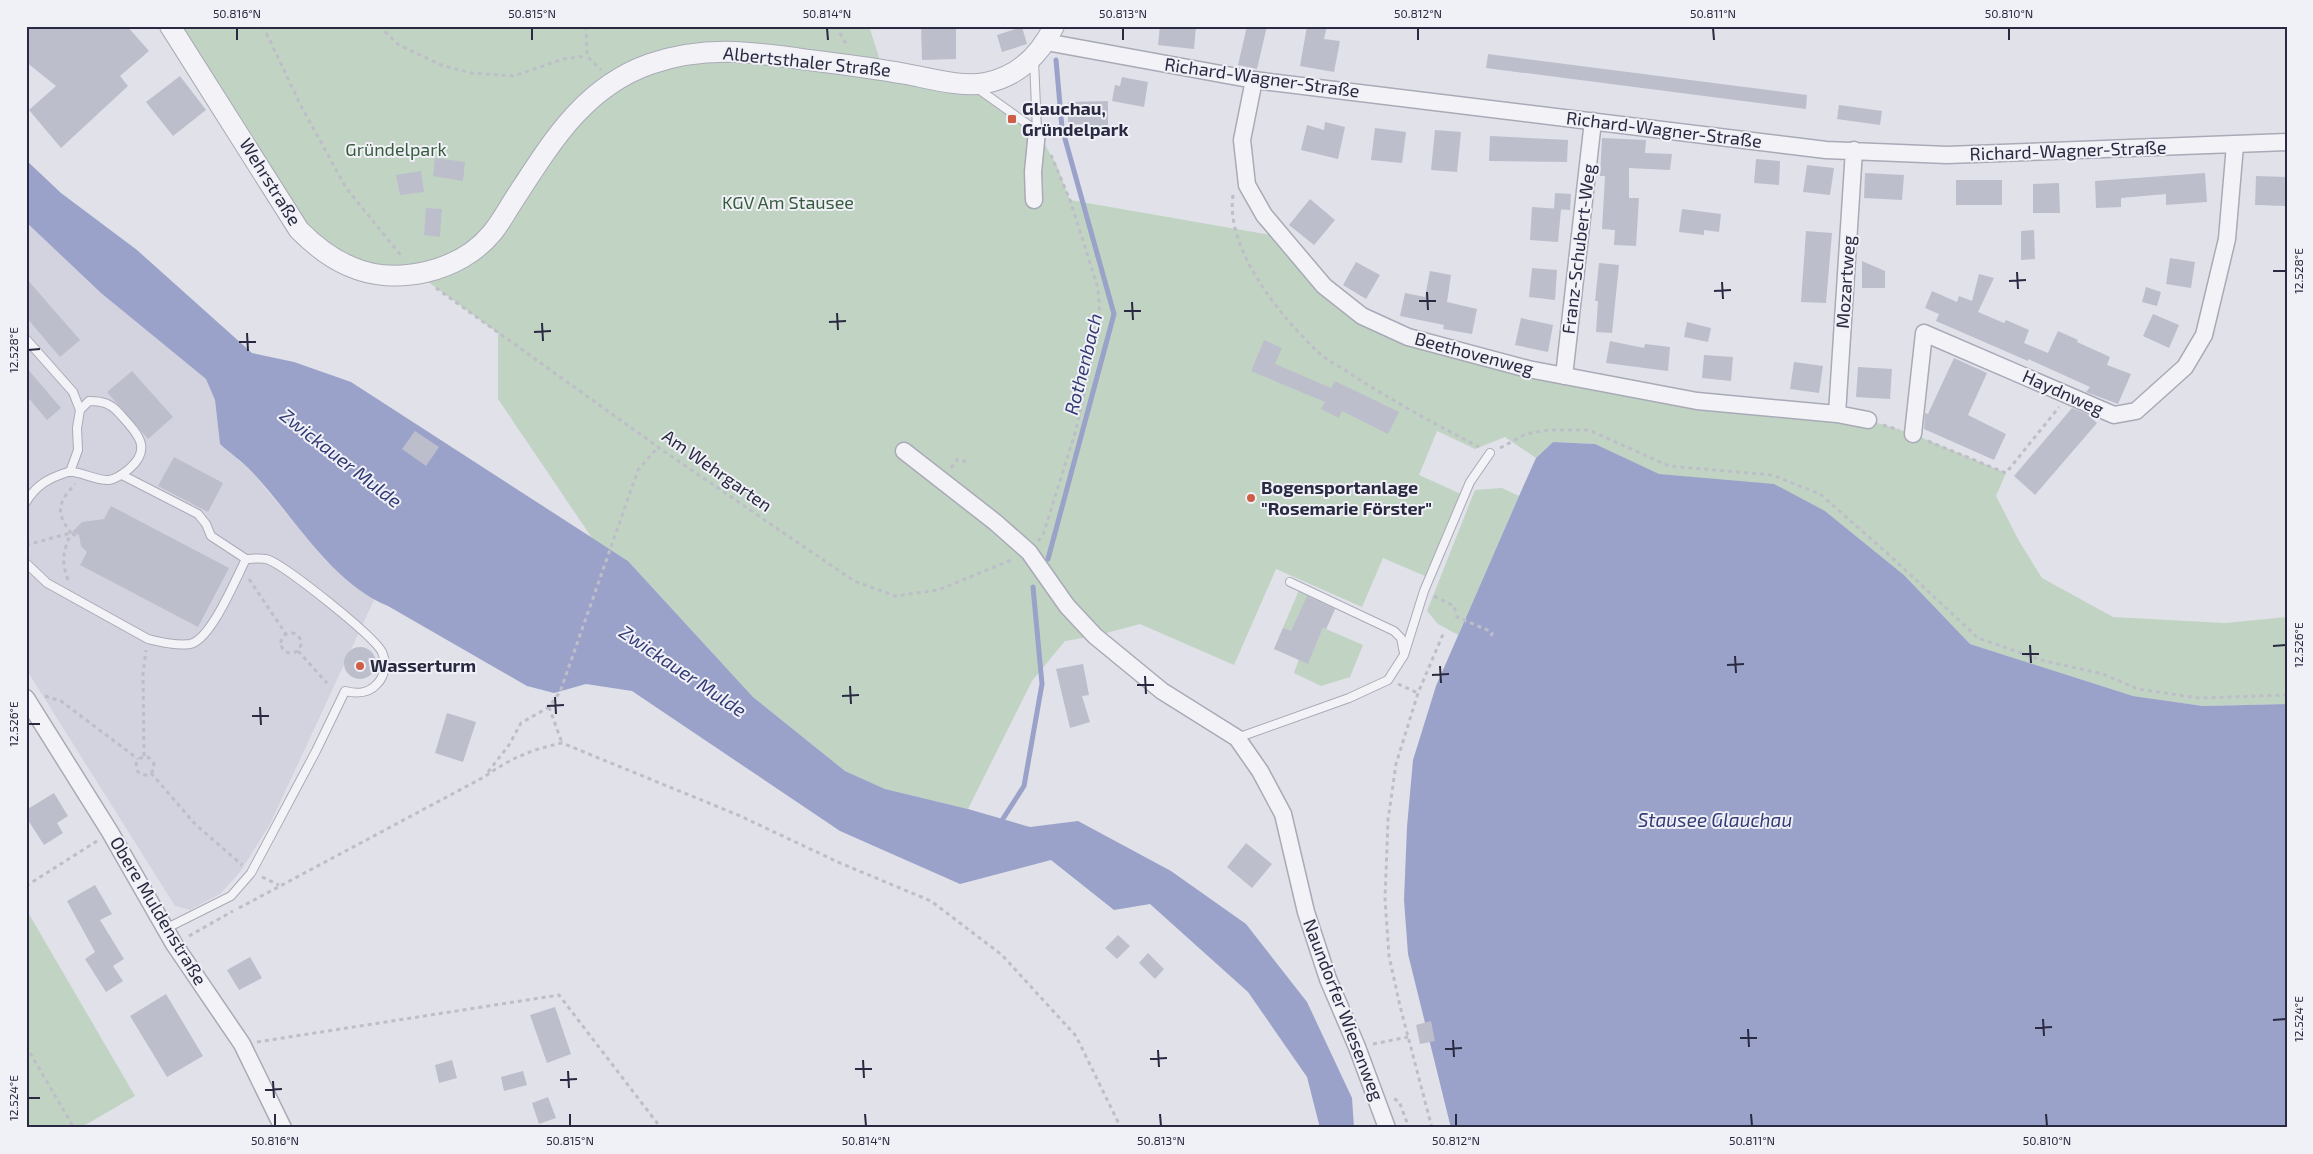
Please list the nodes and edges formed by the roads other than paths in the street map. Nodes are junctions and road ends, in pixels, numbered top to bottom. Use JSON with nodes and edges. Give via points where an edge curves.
{"nodes":[{"id":1,"x":170,"y":26,"type":"edge"},
{"id":2,"x":1045,"y":42,"type":"edge"},
{"id":3,"x":1254,"y":80,"type":"junction"},
{"id":4,"x":974,"y":85,"type":"junction"},
{"id":5,"x":1593,"y":122,"type":"junction"},
{"id":6,"x":1037,"y":131,"type":"junction"},
{"id":7,"x":2287,"y":142,"type":"edge"},
{"id":8,"x":2235,"y":145,"type":"junction"},
{"id":9,"x":1854,"y":150,"type":"junction"},
{"id":10,"x":1034,"y":200,"type":"dead end"},
{"id":11,"x":416,"y":273,"type":"joint"},
{"id":12,"x":26,"y":339,"type":"edge"},
{"id":13,"x":1564,"y":376,"type":"junction"},
{"id":14,"x":80,"y":410,"type":"junction"},
{"id":15,"x":1837,"y":414,"type":"junction"},
{"id":16,"x":1868,"y":420,"type":"road end"},
{"id":17,"x":1912,"y":434,"type":"road end"},
{"id":18,"x":904,"y":451,"type":"dead end"},
{"id":19,"x":1490,"y":453,"type":"road end"},
{"id":20,"x":70,"y":472,"type":"junction"},
{"id":21,"x":122,"y":475,"type":"junction"},
{"id":22,"x":26,"y":502,"type":"edge"},
{"id":23,"x":246,"y":559,"type":"junction"},
{"id":24,"x":26,"y":563,"type":"edge"},
{"id":25,"x":1290,"y":582,"type":"dead end"},
{"id":26,"x":1404,"y":655,"type":"junction"},
{"id":27,"x":26,"y":698,"type":"edge"},
{"id":28,"x":1237,"y":738,"type":"junction"},
{"id":29,"x":165,"y":930,"type":"junction"},
{"id":30,"x":283,"y":1128,"type":"edge"},
{"id":31,"x":1387,"y":1128,"type":"edge"}],
"edges":[{"from":1,"to":11,"type":"street","name":"Wehrstraße","via":[[299,230],[317,247],[351,267],[389,275]]},
{"from":2,"to":3,"type":"street","name":"Richard-Wagner-Straße"},
{"from":2,"to":4,"type":"street","name":"Albertsthaler Straße","via":[[1010,76]]},
{"from":2,"to":6,"type":"lane"},
{"from":3,"to":5,"type":"street","name":"Richard-Wagner-Straße"},
{"from":3,"to":13,"type":"street","name":"Beethovenweg","via":[[1242,140],[1247,185],[1264,215],[1324,286],[1362,316],[1408,337]]},
{"from":4,"to":6,"type":"lane"},
{"from":4,"to":11,"type":"street","name":"Albertsthaler Straße","via":[[858,66],[725,50],[677,56],[647,66],[612,82],[575,112],[492,233],[460,260],[439,269]]},
{"from":5,"to":9,"type":"street","name":"Richard-Wagner-Straße","via":[[1826,150]]},
{"from":5,"to":13,"type":"street","name":"Franz-Schubert-Weg"},
{"from":6,"to":10,"type":"street"},
{"from":7,"to":8,"type":"street","name":"Richard-Wagner-Straße"},
{"from":8,"to":9,"type":"street","name":"Richard-Wagner-Straße","via":[[1947,156]]},
{"from":8,"to":17,"type":"street","name":"Haydnweg","via":[[2227,239],[2204,335],[2185,367],[2136,411],[2114,415],[1924,332]]},
{"from":9,"to":15,"type":"street","name":"Mozartweg"},
{"from":12,"to":14,"type":"lane","via":[[73,392]]},
{"from":13,"to":15,"type":"street","name":"Beethovenweg","via":[[1697,401]]},
{"from":14,"to":20,"type":"lane","via":[[78,450]]},
{"from":14,"to":21,"type":"lane","via":[[89,401],[101,401],[114,408],[138,433],[142,450],[137,462]]},
{"from":15,"to":16,"type":"street","name":"Beethovenweg"},
{"from":18,"to":28,"type":"street","name":"Naundorfer Wiesenweg","via":[[1029,552],[1067,606],[1095,636],[1162,692]]},
{"from":19,"to":26,"type":"lane","via":[[1470,482],[1424,591]]},
{"from":20,"to":21,"type":"lane","via":[[110,480]]},
{"from":20,"to":22,"type":"lane","via":[[40,484]]},
{"from":21,"to":23,"type":"lane","via":[[198,514],[211,536]]},
{"from":23,"to":24,"type":"lane","via":[[207,632],[191,644],[148,639],[48,583]]},
{"from":23,"to":29,"type":"lane","via":[[268,559],[303,582],[382,652],[384,671],[373,688],[355,694],[345,691],[251,873],[231,896]]},
{"from":25,"to":26,"type":"lane","via":[[1394,631],[1401,638]]},
{"from":26,"to":28,"type":"lane","via":[[1388,680],[1349,698]]},
{"from":27,"to":29,"type":"street","name":"Obere Muldenstraße","via":[[110,832]]},
{"from":28,"to":31,"type":"street","name":"Naundorfer Wiesenweg","via":[[1260,771],[1283,814],[1306,912],[1328,979],[1358,1047]]},
{"from":29,"to":30,"type":"street","name":"Obere Muldenstraße","via":[[242,1044]]}]}
